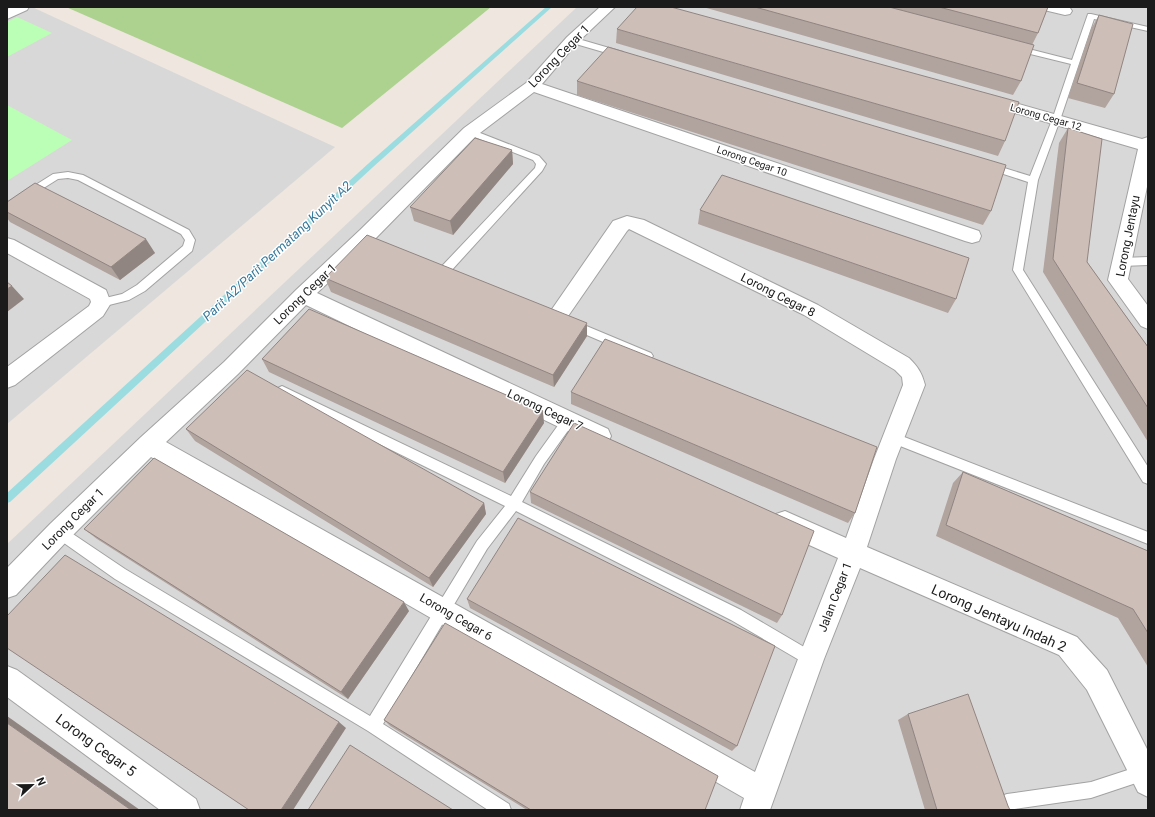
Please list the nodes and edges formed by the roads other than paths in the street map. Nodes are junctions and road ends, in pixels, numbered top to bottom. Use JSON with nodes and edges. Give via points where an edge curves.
{"nodes":[{"id":1,"x":22,"y":7,"type":"edge"},
{"id":2,"x":608,"y":7,"type":"edge"},
{"id":3,"x":1049,"y":7,"type":"edge"},
{"id":4,"x":1065,"y":11,"type":"dead end"},
{"id":5,"x":7,"y":15,"type":"edge"},
{"id":6,"x":1148,"y":29,"type":"edge"},
{"id":7,"x":572,"y":40,"type":"junction"},
{"id":8,"x":1008,"y":46,"type":"edge"},
{"id":9,"x":625,"y":56,"type":"edge"},
{"id":10,"x":1076,"y":63,"type":"junction"},
{"id":11,"x":532,"y":86,"type":"junction"},
{"id":12,"x":973,"y":96,"type":"edge"},
{"id":13,"x":1056,"y":120,"type":"junction"},
{"id":14,"x":470,"y":132,"type":"junction"},
{"id":15,"x":1148,"y":144,"type":"edge"},
{"id":16,"x":980,"y":164,"type":"edge"},
{"id":17,"x":1033,"y":180,"type":"junction"},
{"id":18,"x":7,"y":208,"type":"edge"},
{"id":19,"x":972,"y":236,"type":"dead end"},
{"id":20,"x":7,"y":245,"type":"edge"},
{"id":21,"x":1148,"y":261,"type":"edge"},
{"id":22,"x":1122,"y":262,"type":"junction"},
{"id":23,"x":460,"y":275,"type":"edge"},
{"id":24,"x":303,"y":295,"type":"junction"},
{"id":25,"x":101,"y":303,"type":"junction"},
{"id":26,"x":553,"y":316,"type":"joint"},
{"id":27,"x":1148,"y":321,"type":"edge"},
{"id":28,"x":659,"y":361,"type":"edge"},
{"id":29,"x":7,"y":379,"type":"edge"},
{"id":30,"x":914,"y":385,"type":"joint"},
{"id":31,"x":272,"y":386,"type":"edge"},
{"id":32,"x":568,"y":421,"type":"junction"},
{"id":33,"x":149,"y":444,"type":"junction"},
{"id":34,"x":618,"y":444,"type":"edge"},
{"id":35,"x":883,"y":450,"type":"junction"},
{"id":36,"x":1148,"y":478,"type":"edge"},
{"id":37,"x":514,"y":504,"type":"junction"},
{"id":38,"x":767,"y":514,"type":"edge"},
{"id":39,"x":59,"y":532,"type":"junction"},
{"id":40,"x":1148,"y":538,"type":"edge"},
{"id":41,"x":853,"y":553,"type":"junction"},
{"id":42,"x":7,"y":586,"type":"edge"},
{"id":43,"x":443,"y":610,"type":"junction"},
{"id":44,"x":811,"y":659,"type":"junction"},
{"id":45,"x":7,"y":680,"type":"edge"},
{"id":46,"x":373,"y":726,"type":"junction"},
{"id":47,"x":1146,"y":778,"type":"edge"},
{"id":48,"x":759,"y":801,"type":"edge"},
{"id":49,"x":1007,"y":802,"type":"edge"},
{"id":50,"x":185,"y":810,"type":"edge"},
{"id":51,"x":504,"y":810,"type":"edge"}],
"edges":[{"from":1,"to":5,"type":"street"},
{"from":2,"to":7,"type":"street","name":"Lorong Cegar 1"},
{"from":3,"to":4,"type":"street"},
{"from":6,"to":10,"type":"lane","via":[[1091,16]]},
{"from":7,"to":9,"type":"lane"},
{"from":7,"to":11,"type":"street","name":"Lorong Cegar 1"},
{"from":8,"to":10,"type":"lane"},
{"from":10,"to":13,"type":"lane"},
{"from":11,"to":14,"type":"street","name":"Lorong Cegar 1"},
{"from":11,"to":19,"type":"street","name":"Lorong Cegar 10"},
{"from":12,"to":13,"type":"street","name":"Lorong Cegar 12"},
{"from":13,"to":15,"type":"street","name":"Lorong Cegar 12"},
{"from":13,"to":17,"type":"lane"},
{"from":14,"to":23,"type":"lane","via":[[536,158],[541,164],[442,268]]},
{"from":14,"to":24,"type":"street","name":"Lorong Cegar 1","via":[[370,237]]},
{"from":15,"to":22,"type":"street","name":"Lorong Jentayu"},
{"from":16,"to":17,"type":"lane"},
{"from":17,"to":36,"type":"lane","via":[[1018,270]]},
{"from":18,"to":25,"type":"lane","via":[[56,176],[68,175],[80,177],[185,232],[190,240],[188,248],[141,288],[125,297]]},
{"from":20,"to":25,"type":"street","via":[[99,295]]},
{"from":21,"to":22,"type":"lane"},
{"from":22,"to":27,"type":"street","name":"Lorong Jentayu","via":[[1118,280]]},
{"from":24,"to":32,"type":"street","name":"Lorong Cegar 7"},
{"from":24,"to":33,"type":"street","name":"Lorong Cegar 1","via":[[238,371]]},
{"from":25,"to":29,"type":"street","via":[[96,311]]},
{"from":26,"to":28,"type":"lane"},
{"from":26,"to":30,"type":"street","name":"Lorong Cegar 8","via":[[620,226],[627,222],[811,310],[902,364],[912,374]]},
{"from":30,"to":35,"type":"street","name":"Jalan Cegar 1"},
{"from":31,"to":37,"type":"lane"},
{"from":32,"to":34,"type":"street","name":"Lorong Cegar 7"},
{"from":32,"to":37,"type":"lane","via":[[540,460]]},
{"from":33,"to":39,"type":"street","name":"Lorong Cegar 1"},
{"from":33,"to":43,"type":"street","name":"Lorong Cegar 6"},
{"from":35,"to":40,"type":"lane"},
{"from":35,"to":41,"type":"street","name":"Jalan Cegar 1"},
{"from":37,"to":43,"type":"lane","via":[[482,545]]},
{"from":37,"to":44,"type":"lane","via":[[736,615]]},
{"from":38,"to":41,"type":"street"},
{"from":39,"to":42,"type":"street","name":"Lorong Cegar 1"},
{"from":39,"to":46,"type":"lane","via":[[120,574]]},
{"from":41,"to":44,"type":"street","name":"Jalan Cegar 1"},
{"from":41,"to":47,"type":"street","name":"Lorong Jentayu Indah 2","via":[[1068,646],[1096,680]]},
{"from":43,"to":46,"type":"lane"},
{"from":43,"to":48,"type":"street","name":"Lorong Cegar 6"},
{"from":44,"to":48,"type":"street","name":"Jalan Cegar 1"},
{"from":45,"to":50,"type":"street","name":"Lorong Cegar 5"},
{"from":46,"to":51,"type":"lane"},
{"from":47,"to":49,"type":"lane","via":[[1091,790]]}]}
